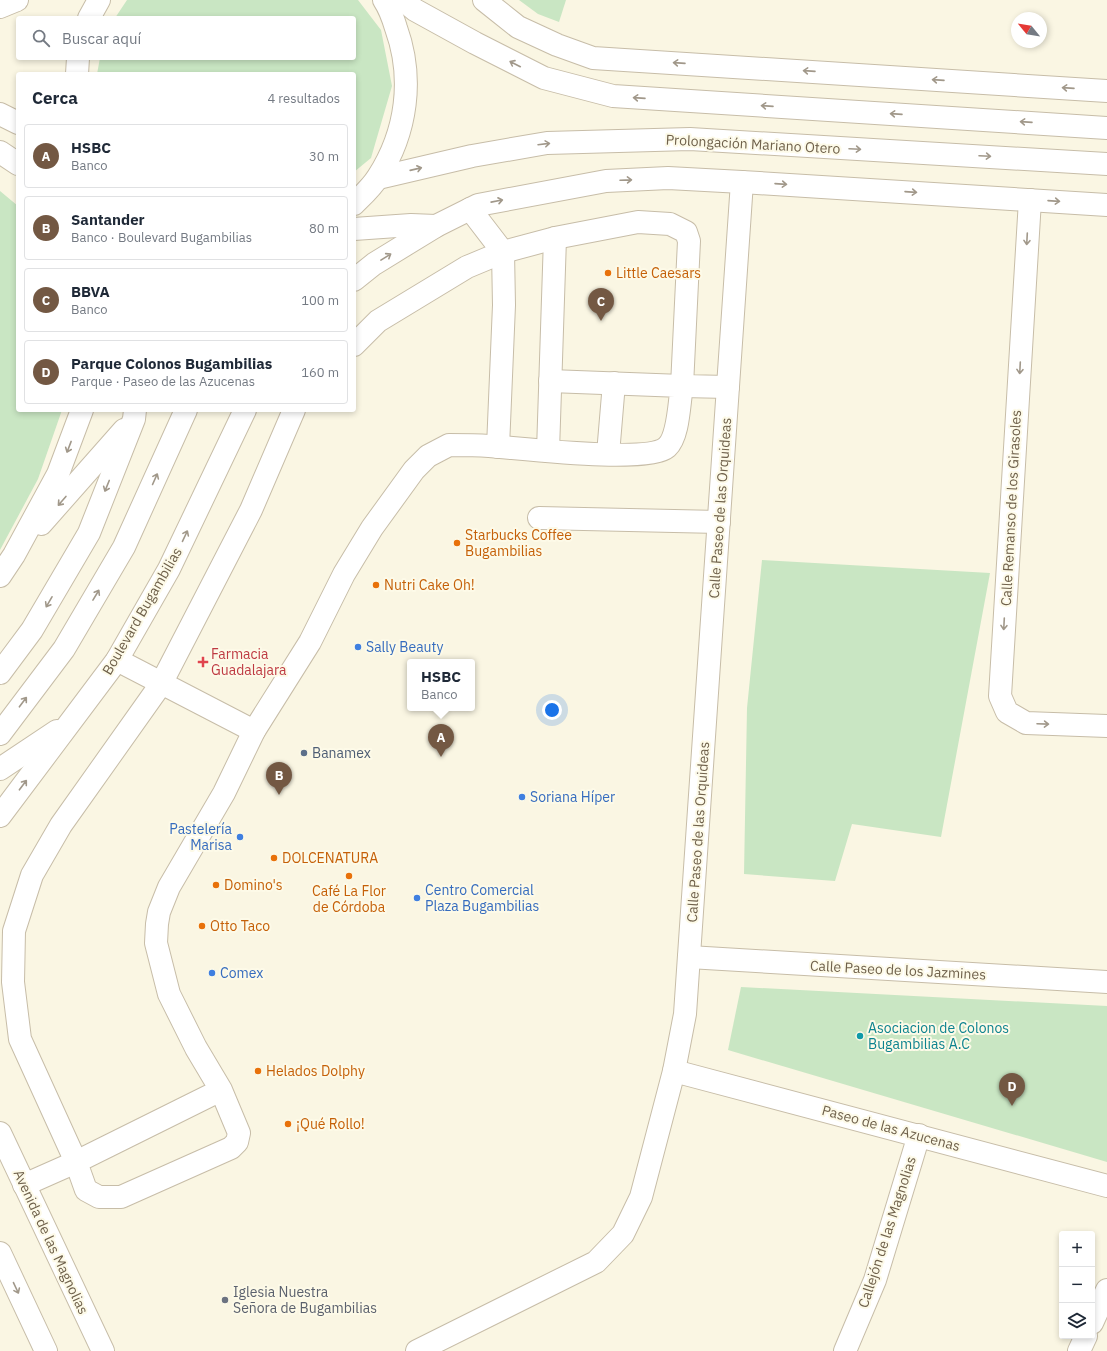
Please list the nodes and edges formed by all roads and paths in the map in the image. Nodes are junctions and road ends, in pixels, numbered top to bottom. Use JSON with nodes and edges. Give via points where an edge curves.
{"nodes":[{"id":1,"x":16,"y":0,"type":"edge"},
{"id":2,"x":99,"y":0,"type":"edge"},
{"id":3,"x":384,"y":0,"type":"edge"},
{"id":4,"x":403,"y":0,"type":"edge"},
{"id":5,"x":484,"y":0,"type":"edge"},
{"id":6,"x":0,"y":7,"type":"edge"},
{"id":7,"x":91,"y":16,"type":"edge"},
{"id":8,"x":78,"y":60,"type":"edge"},
{"id":9,"x":76,"y":72,"type":"edge"},
{"id":10,"x":1107,"y":90,"type":"edge"},
{"id":11,"x":0,"y":114,"type":"edge"},
{"id":12,"x":16,"y":122,"type":"edge"},
{"id":13,"x":1107,"y":128,"type":"edge"},
{"id":14,"x":0,"y":152,"type":"edge"},
{"id":15,"x":16,"y":163,"type":"edge"},
{"id":16,"x":1107,"y":164,"type":"edge"},
{"id":17,"x":378,"y":178,"type":"junction"},
{"id":18,"x":742,"y":182,"type":"junction"},
{"id":19,"x":1030,"y":200,"type":"junction"},
{"id":20,"x":356,"y":202,"type":"edge"},
{"id":21,"x":1107,"y":205,"type":"edge"},
{"id":22,"x":470,"y":209,"type":"junction"},
{"id":23,"x":436,"y":226,"type":"junction"},
{"id":24,"x":356,"y":229,"type":"edge"},
{"id":25,"x":555,"y":238,"type":"junction"},
{"id":26,"x":503,"y":252,"type":"junction"},
{"id":27,"x":356,"y":278,"type":"edge"},
{"id":28,"x":356,"y":343,"type":"edge"},
{"id":29,"x":550,"y":381,"type":"junction"},
{"id":30,"x":614,"y":383,"type":"junction"},
{"id":31,"x":682,"y":386,"type":"junction"},
{"id":32,"x":728,"y":387,"type":"junction"},
{"id":33,"x":81,"y":412,"type":"edge"},
{"id":34,"x":185,"y":412,"type":"edge"},
{"id":35,"x":231,"y":412,"type":"edge"},
{"id":36,"x":244,"y":412,"type":"edge"},
{"id":37,"x":293,"y":412,"type":"edge"},
{"id":38,"x":135,"y":414,"type":"edge"},
{"id":39,"x":498,"y":447,"type":"junction"},
{"id":40,"x":548,"y":451,"type":"junction"},
{"id":41,"x":224,"y":454,"type":"junction"},
{"id":42,"x":608,"y":454,"type":"junction"},
{"id":43,"x":540,"y":518,"type":"dead end"},
{"id":44,"x":719,"y":522,"type":"junction"},
{"id":45,"x":14,"y":555,"type":"junction"},
{"id":46,"x":0,"y":576,"type":"edge"},
{"id":47,"x":117,"y":660,"type":"junction"},
{"id":48,"x":0,"y":673,"type":"edge"},
{"id":49,"x":161,"y":684,"type":"junction"},
{"id":50,"x":71,"y":721,"type":"junction"},
{"id":51,"x":1107,"y":726,"type":"edge"},
{"id":52,"x":254,"y":731,"type":"junction"},
{"id":53,"x":0,"y":734,"type":"edge"},
{"id":54,"x":0,"y":769,"type":"edge"},
{"id":55,"x":0,"y":816,"type":"edge"},
{"id":56,"x":689,"y":957,"type":"junction"},
{"id":57,"x":1107,"y":982,"type":"edge"},
{"id":58,"x":674,"y":1071,"type":"junction"},
{"id":59,"x":221,"y":1090,"type":"junction"},
{"id":60,"x":0,"y":1133,"type":"edge"},
{"id":61,"x":919,"y":1135,"type":"junction"},
{"id":62,"x":76,"y":1162,"type":"junction"},
{"id":63,"x":24,"y":1185,"type":"junction"},
{"id":64,"x":1107,"y":1186,"type":"edge"},
{"id":65,"x":0,"y":1253,"type":"edge"},
{"id":66,"x":1107,"y":1290,"type":"edge"},
{"id":67,"x":1095,"y":1316,"type":"edge"},
{"id":68,"x":1085,"y":1339,"type":"edge"},
{"id":69,"x":46,"y":1351,"type":"edge"},
{"id":70,"x":103,"y":1351,"type":"edge"},
{"id":71,"x":417,"y":1351,"type":"edge"},
{"id":72,"x":845,"y":1351,"type":"edge"},
{"id":73,"x":1079,"y":1351,"type":"edge"}],
"edges":[{"from":1,"to":6,"type":"street"},
{"from":2,"to":7,"type":"street"},
{"from":3,"to":17,"type":"street","via":[[404,49],[407,94],[398,138]]},
{"from":13,"to":4,"type":"street","one_way":true,"via":[[613,96],[544,78],[415,10]]},
{"from":10,"to":5,"type":"street","one_way":true,"via":[[593,58],[518,27]]},
{"from":8,"to":9,"type":"street"},
{"from":11,"to":12,"type":"street"},
{"from":14,"to":15,"type":"street"},
{"from":17,"to":16,"type":"street","name":"Prolongación Mariano Otero","one_way":true,"via":[[472,156],[547,143],[690,139]]},
{"from":17,"to":20,"type":"street"},
{"from":18,"to":19,"type":"street","one_way":true},
{"from":22,"to":18,"type":"street","one_way":true,"via":[[478,205],[606,181],[668,178]]},
{"from":18,"to":32,"type":"street","name":"Calle Paseo de las Orquideas"},
{"from":19,"to":21,"type":"street","one_way":true},
{"from":19,"to":51,"type":"street","name":"Calle Remanso de los Girasoles","one_way":true,"via":[[1000,696],[1007,712],[1026,723]]},
{"from":22,"to":23,"type":"street"},
{"from":22,"to":26,"type":"street"},
{"from":23,"to":24,"type":"street"},
{"from":27,"to":23,"type":"street","one_way":true,"via":[[374,264]]},
{"from":25,"to":26,"type":"street"},
{"from":25,"to":29,"type":"street"},
{"from":25,"to":31,"type":"street","via":[[638,222],[670,224],[686,232],[689,249]]},
{"from":26,"to":28,"type":"street","via":[[467,267],[378,321]]},
{"from":26,"to":39,"type":"street","via":[[504,305]]},
{"from":29,"to":30,"type":"street"},
{"from":29,"to":40,"type":"street"},
{"from":30,"to":31,"type":"street"},
{"from":30,"to":42,"type":"street"},
{"from":31,"to":32,"type":"street"},
{"from":31,"to":42,"type":"street","via":[[677,424],[667,447],[653,454]]},
{"from":32,"to":44,"type":"street","name":"Calle Paseo de las Orquideas"},
{"from":33,"to":45,"type":"street","one_way":true,"via":[[58,474]]},
{"from":53,"to":34,"type":"street","one_way":true,"via":[[64,649],[124,547]]},
{"from":35,"to":41,"type":"street"},
{"from":36,"to":41,"type":"street","name":"Boulevard Bugambilias"},
{"from":37,"to":49,"type":"street","via":[[251,510]]},
{"from":38,"to":45,"type":"street","one_way":true},
{"from":38,"to":48,"type":"street","one_way":true,"via":[[89,533],[32,630]]},
{"from":39,"to":40,"type":"street"},
{"from":39,"to":52,"type":"street","via":[[449,445],[428,456],[414,470],[372,528],[344,574],[310,642]]},
{"from":40,"to":42,"type":"street"},
{"from":47,"to":41,"type":"street","name":"Boulevard Bugambilias","one_way":true,"via":[[169,569]]},
{"from":43,"to":44,"type":"street"},
{"from":44,"to":56,"type":"street","name":"Calle Paseo de las Orquideas"},
{"from":45,"to":46,"type":"street"},
{"from":47,"to":49,"type":"street"},
{"from":47,"to":50,"type":"street","name":"Boulevard Bugambilias"},
{"from":49,"to":52,"type":"street"},
{"from":49,"to":62,"type":"street","via":[[61,825],[32,875],[14,931],[13,982],[20,1039]]},
{"from":50,"to":54,"type":"street"},
{"from":55,"to":50,"type":"street","name":"Boulevard Bugambilias","one_way":true},
{"from":52,"to":59,"type":"street","via":[[224,793],[169,886],[156,924],[156,943],[169,994]]},
{"from":56,"to":57,"type":"street","name":"Calle Paseo de los Jazmines"},
{"from":56,"to":58,"type":"street","name":"Calle Paseo de las Orquideas","via":[[685,1014]]},
{"from":58,"to":61,"type":"street","name":"Paseo de las Azucenas"},
{"from":58,"to":71,"type":"street","name":"Calle Paseo de las Orquideas","via":[[641,1196],[623,1234],[596,1262]]},
{"from":59,"to":62,"type":"street"},
{"from":59,"to":62,"type":"street","via":[[239,1133],[237,1142],[231,1148],[121,1197],[110,1198],[99,1197],[86,1190]]},
{"from":60,"to":63,"type":"street","name":"Avenida de las Magnolias"},
{"from":61,"to":64,"type":"street","name":"Paseo de las Azucenas"},
{"from":61,"to":72,"type":"street","name":"Callejón de las Magnolias","via":[[875,1280]]},
{"from":62,"to":63,"type":"street"},
{"from":63,"to":70,"type":"street","name":"Avenida de las Magnolias"},
{"from":65,"to":69,"type":"street","one_way":true},
{"from":66,"to":67,"type":"street"},
{"from":68,"to":73,"type":"street"}]}
